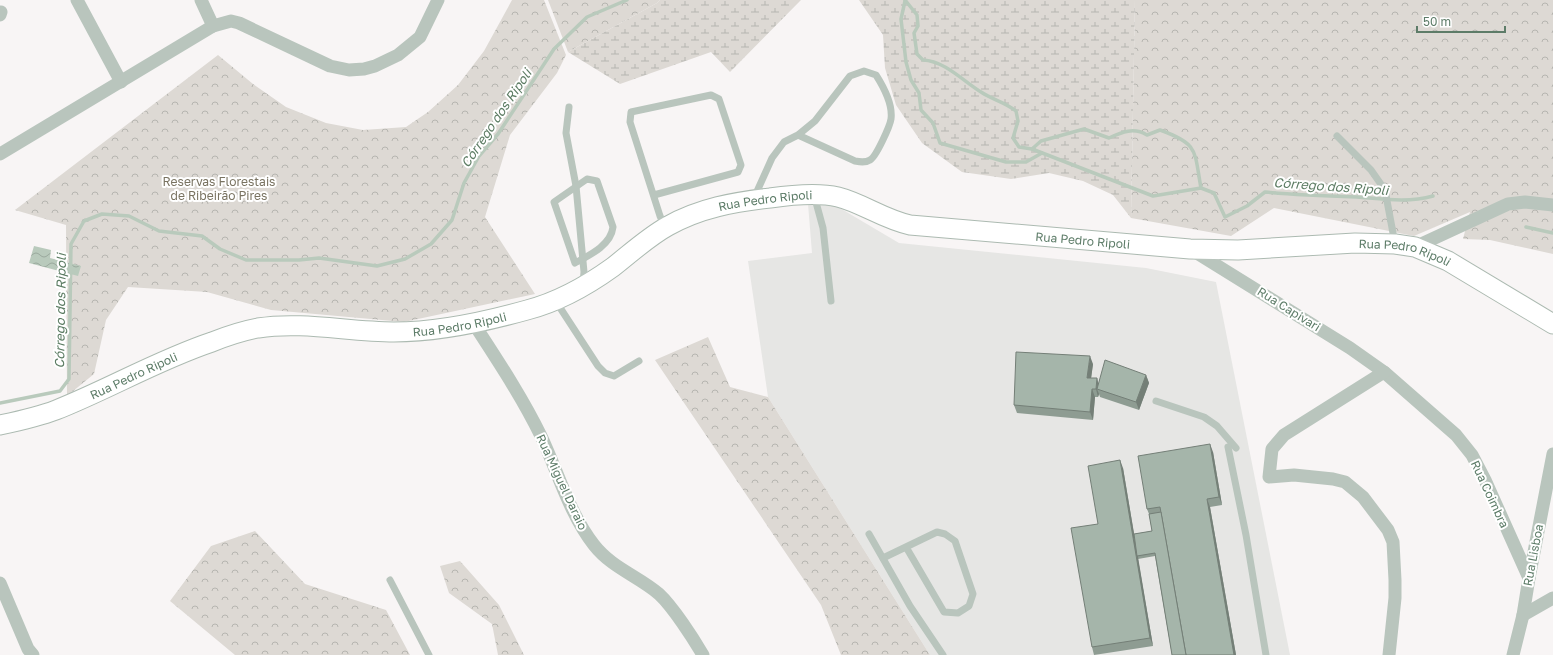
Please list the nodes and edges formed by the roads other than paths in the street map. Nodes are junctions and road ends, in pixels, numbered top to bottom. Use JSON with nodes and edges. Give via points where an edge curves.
{"nodes":[{"id":1,"x":77,"y":0,"type":"edge"},
{"id":2,"x":201,"y":0,"type":"edge"},
{"id":3,"x":438,"y":0,"type":"edge"},
{"id":4,"x":213,"y":26,"type":"junction"},
{"id":5,"x":121,"y":82,"type":"junction"},
{"id":6,"x":569,"y":107,"type":"dead end"},
{"id":7,"x":798,"y":135,"type":"junction"},
{"id":8,"x":1337,"y":136,"type":"dead end"},
{"id":9,"x":0,"y":154,"type":"edge"},
{"id":10,"x":576,"y":186,"type":"junction"},
{"id":11,"x":654,"y":195,"type":"junction"},
{"id":12,"x":814,"y":195,"type":"junction"},
{"id":13,"x":754,"y":200,"type":"junction"},
{"id":14,"x":1553,"y":205,"type":"edge"},
{"id":15,"x":665,"y":227,"type":"junction"},
{"id":16,"x":1395,"y":244,"type":"junction"},
{"id":17,"x":1415,"y":248,"type":"junction"},
{"id":18,"x":1190,"y":249,"type":"junction"},
{"id":19,"x":583,"y":259,"type":"junction"},
{"id":20,"x":583,"y":286,"type":"junction"},
{"id":21,"x":554,"y":300,"type":"junction"},
{"id":22,"x":830,"y":301,"type":"dead end"},
{"id":23,"x":474,"y":324,"type":"junction"},
{"id":24,"x":1553,"y":324,"type":"edge"},
{"id":25,"x":639,"y":362,"type":"dead end"},
{"id":26,"x":1384,"y":372,"type":"junction"},
{"id":27,"x":1156,"y":401,"type":"dead end"},
{"id":28,"x":0,"y":425,"type":"edge"},
{"id":29,"x":1228,"y":447,"type":"dead end"},
{"id":30,"x":1236,"y":448,"type":"dead end"},
{"id":31,"x":1553,"y":454,"type":"edge"},
{"id":32,"x":869,"y":534,"type":"dead end"},
{"id":33,"x":906,"y":547,"type":"junction"},
{"id":34,"x":883,"y":558,"type":"junction"},
{"id":35,"x":1528,"y":578,"type":"junction"},
{"id":36,"x":390,"y":580,"type":"dead end"},
{"id":37,"x":0,"y":583,"type":"edge"},
{"id":38,"x":1553,"y":598,"type":"edge"},
{"id":39,"x":1523,"y":615,"type":"junction"},
{"id":40,"x":33,"y":655,"type":"edge"},
{"id":41,"x":429,"y":655,"type":"edge"},
{"id":42,"x":703,"y":655,"type":"edge"},
{"id":43,"x":943,"y":655,"type":"edge"},
{"id":44,"x":1266,"y":655,"type":"edge"},
{"id":45,"x":1389,"y":655,"type":"edge"},
{"id":46,"x":1513,"y":655,"type":"edge"}],
"edges":[{"from":1,"to":5,"type":"street"},
{"from":2,"to":4,"type":"street"},
{"from":3,"to":4,"type":"street","via":[[420,37],[398,55],[364,69],[349,70],[330,66],[239,23],[231,21]]},
{"from":4,"to":5,"type":"street"},
{"from":5,"to":9,"type":"street"},
{"from":6,"to":10,"type":"lane","via":[[566,132]]},
{"from":7,"to":7,"type":"lane","via":[[815,121],[850,76],[864,72],[876,75],[887,93],[891,118],[871,160],[864,163],[855,161]]},
{"from":7,"to":13,"type":"lane","via":[[784,142],[777,150]]},
{"from":8,"to":16,"type":"lane","via":[[1370,170],[1385,190]]},
{"from":10,"to":19,"type":"lane"},
{"from":10,"to":19,"type":"lane","via":[[554,202],[575,263]]},
{"from":10,"to":19,"type":"lane","via":[[587,179],[596,181],[613,227],[609,241]]},
{"from":11,"to":11,"type":"lane","via":[[630,122],[631,112],[711,95],[719,99],[741,165],[738,172]]},
{"from":11,"to":15,"type":"lane"},
{"from":12,"to":13,"type":"street","name":"Rua Pedro Ripoli"},
{"from":12,"to":18,"type":"street","name":"Rua Pedro Ripoli","via":[[838,197],[896,222],[910,225]]},
{"from":12,"to":22,"type":"lane","via":[[824,228]]},
{"from":13,"to":15,"type":"street","name":"Rua Pedro Ripoli","via":[[710,208]]},
{"from":14,"to":17,"type":"street","via":[[1525,202],[1508,204]]},
{"from":15,"to":20,"type":"street","name":"Rua Pedro Ripoli"},
{"from":16,"to":17,"type":"street","name":"Rua Pedro Ripoli"},
{"from":16,"to":18,"type":"street","name":"Rua Pedro Ripoli","via":[[1354,243],[1238,250]]},
{"from":17,"to":24,"type":"street","name":"Rua Pedro Ripoli","via":[[1448,261]]},
{"from":18,"to":26,"type":"street","name":"Rua Capivari","via":[[1316,326]]},
{"from":19,"to":20,"type":"lane"},
{"from":20,"to":21,"type":"street","name":"Rua Pedro Ripoli"},
{"from":21,"to":23,"type":"street","name":"Rua Pedro Ripoli","via":[[531,309]]},
{"from":21,"to":25,"type":"lane","via":[[605,373],[614,376]]},
{"from":23,"to":28,"type":"street","name":"Rua Pedro Ripoli","via":[[391,332],[283,326],[257,328],[183,351],[56,410]]},
{"from":23,"to":42,"type":"street","name":"Rua Miguel Daraio","via":[[524,403],[542,437],[579,524],[594,546],[619,568],[659,594]]},
{"from":26,"to":35,"type":"street","name":"Rua Coimbra","via":[[1456,435],[1472,456]]},
{"from":26,"to":45,"type":"street","via":[[1284,435],[1272,449],[1269,477],[1294,475],[1345,482],[1363,497],[1388,530],[1393,542],[1395,580]]},
{"from":27,"to":30,"type":"lane","via":[[1204,417],[1217,426]]},
{"from":29,"to":44,"type":"lane"},
{"from":31,"to":35,"type":"street","name":"Rua Lisboa"},
{"from":32,"to":34,"type":"lane"},
{"from":33,"to":33,"type":"lane","via":[[937,532],[955,541],[973,594],[969,606],[958,612],[944,612]]},
{"from":33,"to":34,"type":"lane"},
{"from":34,"to":43,"type":"lane","via":[[910,606]]},
{"from":35,"to":39,"type":"street","name":"Rua Lisboa"},
{"from":36,"to":41,"type":"lane"},
{"from":37,"to":40,"type":"street","via":[[28,649]]},
{"from":38,"to":39,"type":"street"},
{"from":39,"to":46,"type":"street","name":"Rua Lisboa"}]}
